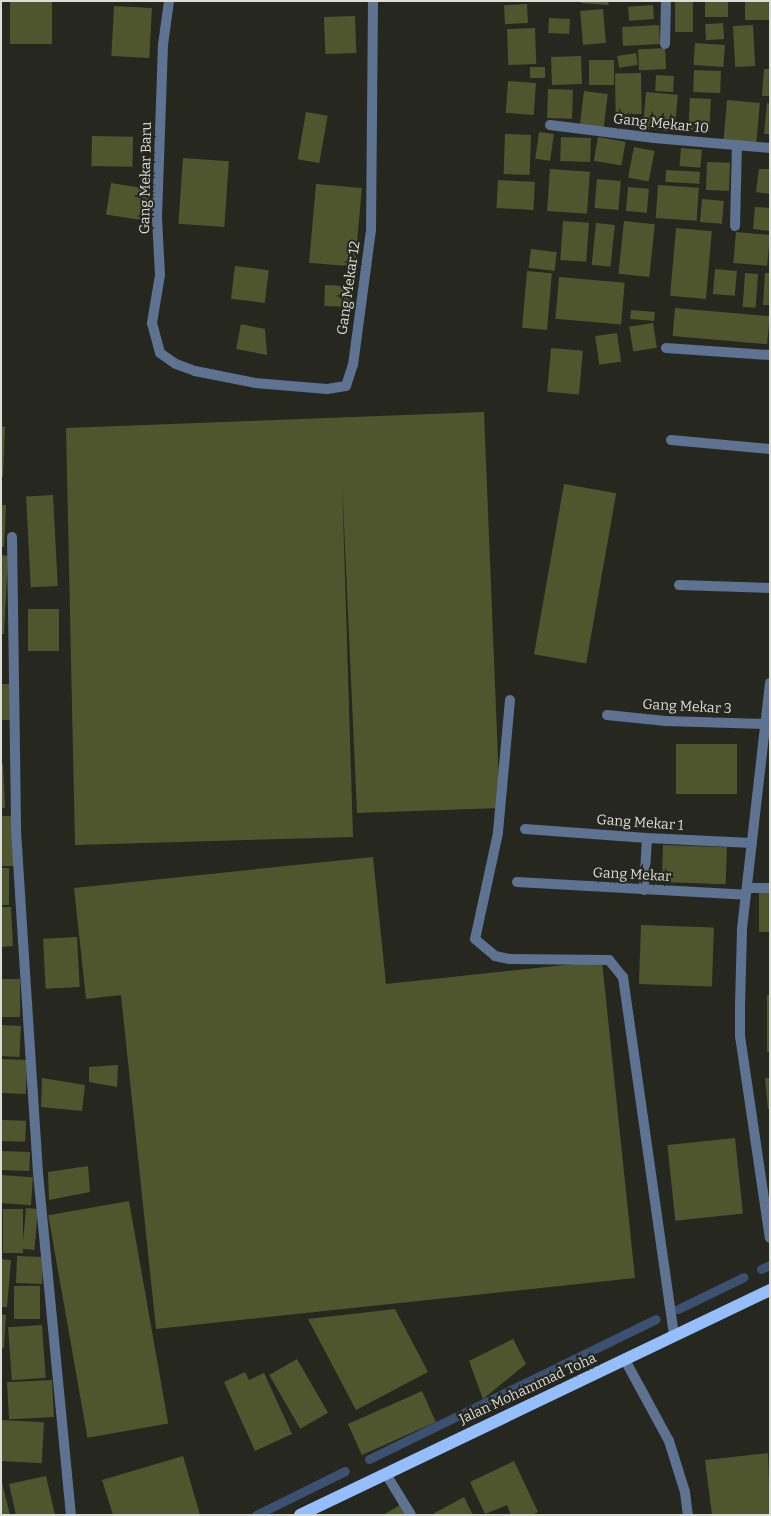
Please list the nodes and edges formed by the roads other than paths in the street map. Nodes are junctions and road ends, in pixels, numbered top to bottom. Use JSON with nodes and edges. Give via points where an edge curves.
{"nodes":[{"id":1,"x":169,"y":1,"type":"edge"},
{"id":2,"x":373,"y":1,"type":"edge"},
{"id":3,"x":666,"y":1,"type":"edge"},
{"id":4,"x":665,"y":44,"type":"dead end"},
{"id":5,"x":550,"y":125,"type":"dead end"},
{"id":6,"x":737,"y":146,"type":"junction"},
{"id":7,"x":770,"y":148,"type":"edge"},
{"id":8,"x":735,"y":226,"type":"dead end"},
{"id":9,"x":666,"y":348,"type":"dead end"},
{"id":10,"x":160,"y":353,"type":"joint"},
{"id":11,"x":770,"y":355,"type":"edge"},
{"id":12,"x":671,"y":440,"type":"dead end"},
{"id":13,"x":770,"y":449,"type":"edge"},
{"id":14,"x":12,"y":537,"type":"dead end"},
{"id":15,"x":679,"y":585,"type":"dead end"},
{"id":16,"x":770,"y":588,"type":"edge"},
{"id":17,"x":770,"y":682,"type":"edge"},
{"id":18,"x":510,"y":700,"type":"dead end"},
{"id":19,"x":607,"y":714,"type":"dead end"},
{"id":20,"x":765,"y":724,"type":"junction"},
{"id":21,"x":767,"y":742,"type":"edge"},
{"id":22,"x":525,"y":829,"type":"dead end"},
{"id":23,"x":647,"y":838,"type":"junction"},
{"id":24,"x":752,"y":843,"type":"junction"},
{"id":25,"x":517,"y":882,"type":"dead end"},
{"id":26,"x":770,"y":888,"type":"edge"},
{"id":27,"x":644,"y":890,"type":"junction"},
{"id":28,"x":746,"y":891,"type":"junction"},
{"id":29,"x":770,"y":1238,"type":"edge"},
{"id":30,"x":770,"y":1290,"type":"edge"},
{"id":31,"x":674,"y":1336,"type":"junction"},
{"id":32,"x":625,"y":1360,"type":"junction"},
{"id":33,"x":386,"y":1474,"type":"junction"},
{"id":34,"x":70,"y":1515,"type":"edge"},
{"id":35,"x":300,"y":1515,"type":"edge"},
{"id":36,"x":411,"y":1515,"type":"edge"},
{"id":37,"x":688,"y":1515,"type":"edge"}],
"edges":[{"from":1,"to":10,"type":"street","name":"Gang Mekar Baru","via":[[163,45],[157,218],[160,275],[152,323]]},
{"from":2,"to":10,"type":"street","name":"Gang Mekar 12","via":[[371,230],[353,365],[346,386],[293,388],[255,383],[195,371]]},
{"from":3,"to":4,"type":"street"},
{"from":5,"to":6,"type":"street","name":"Gang Mekar 10"},
{"from":6,"to":7,"type":"street","name":"Gang Mekar 10"},
{"from":6,"to":8,"type":"street"},
{"from":9,"to":11,"type":"street"},
{"from":12,"to":13,"type":"street"},
{"from":14,"to":34,"type":"street","via":[[16,830],[22,932],[38,1174]]},
{"from":15,"to":16,"type":"street"},
{"from":17,"to":20,"type":"street"},
{"from":18,"to":31,"type":"street","via":[[498,833],[475,939],[495,956],[509,960],[610,960],[623,977]]},
{"from":19,"to":20,"type":"street","name":"Gang Mekar 3","via":[[666,721]]},
{"from":20,"to":21,"type":"street"},
{"from":21,"to":24,"type":"street"},
{"from":22,"to":23,"type":"street","name":"Gang Mekar 1"},
{"from":23,"to":24,"type":"street","name":"Gang Mekar 1"},
{"from":23,"to":27,"type":"street"},
{"from":24,"to":28,"type":"street"},
{"from":25,"to":27,"type":"street","name":"Gang Mekar"},
{"from":26,"to":28,"type":"street","name":"Gang Mekar"},
{"from":27,"to":28,"type":"street","name":"Gang Mekar"},
{"from":28,"to":29,"type":"street","via":[[740,1036]]},
{"from":30,"to":31,"type":"main road","name":"Jalan Mohammad Toha"},
{"from":31,"to":32,"type":"main road","name":"Jalan Mohammad Toha"},
{"from":32,"to":33,"type":"main road","name":"Jalan Mohammad Toha"},
{"from":32,"to":37,"type":"street","via":[[669,1441],[685,1492]]},
{"from":33,"to":35,"type":"main road","name":"Jalan Mohammad Toha"},
{"from":33,"to":36,"type":"street"}]}
